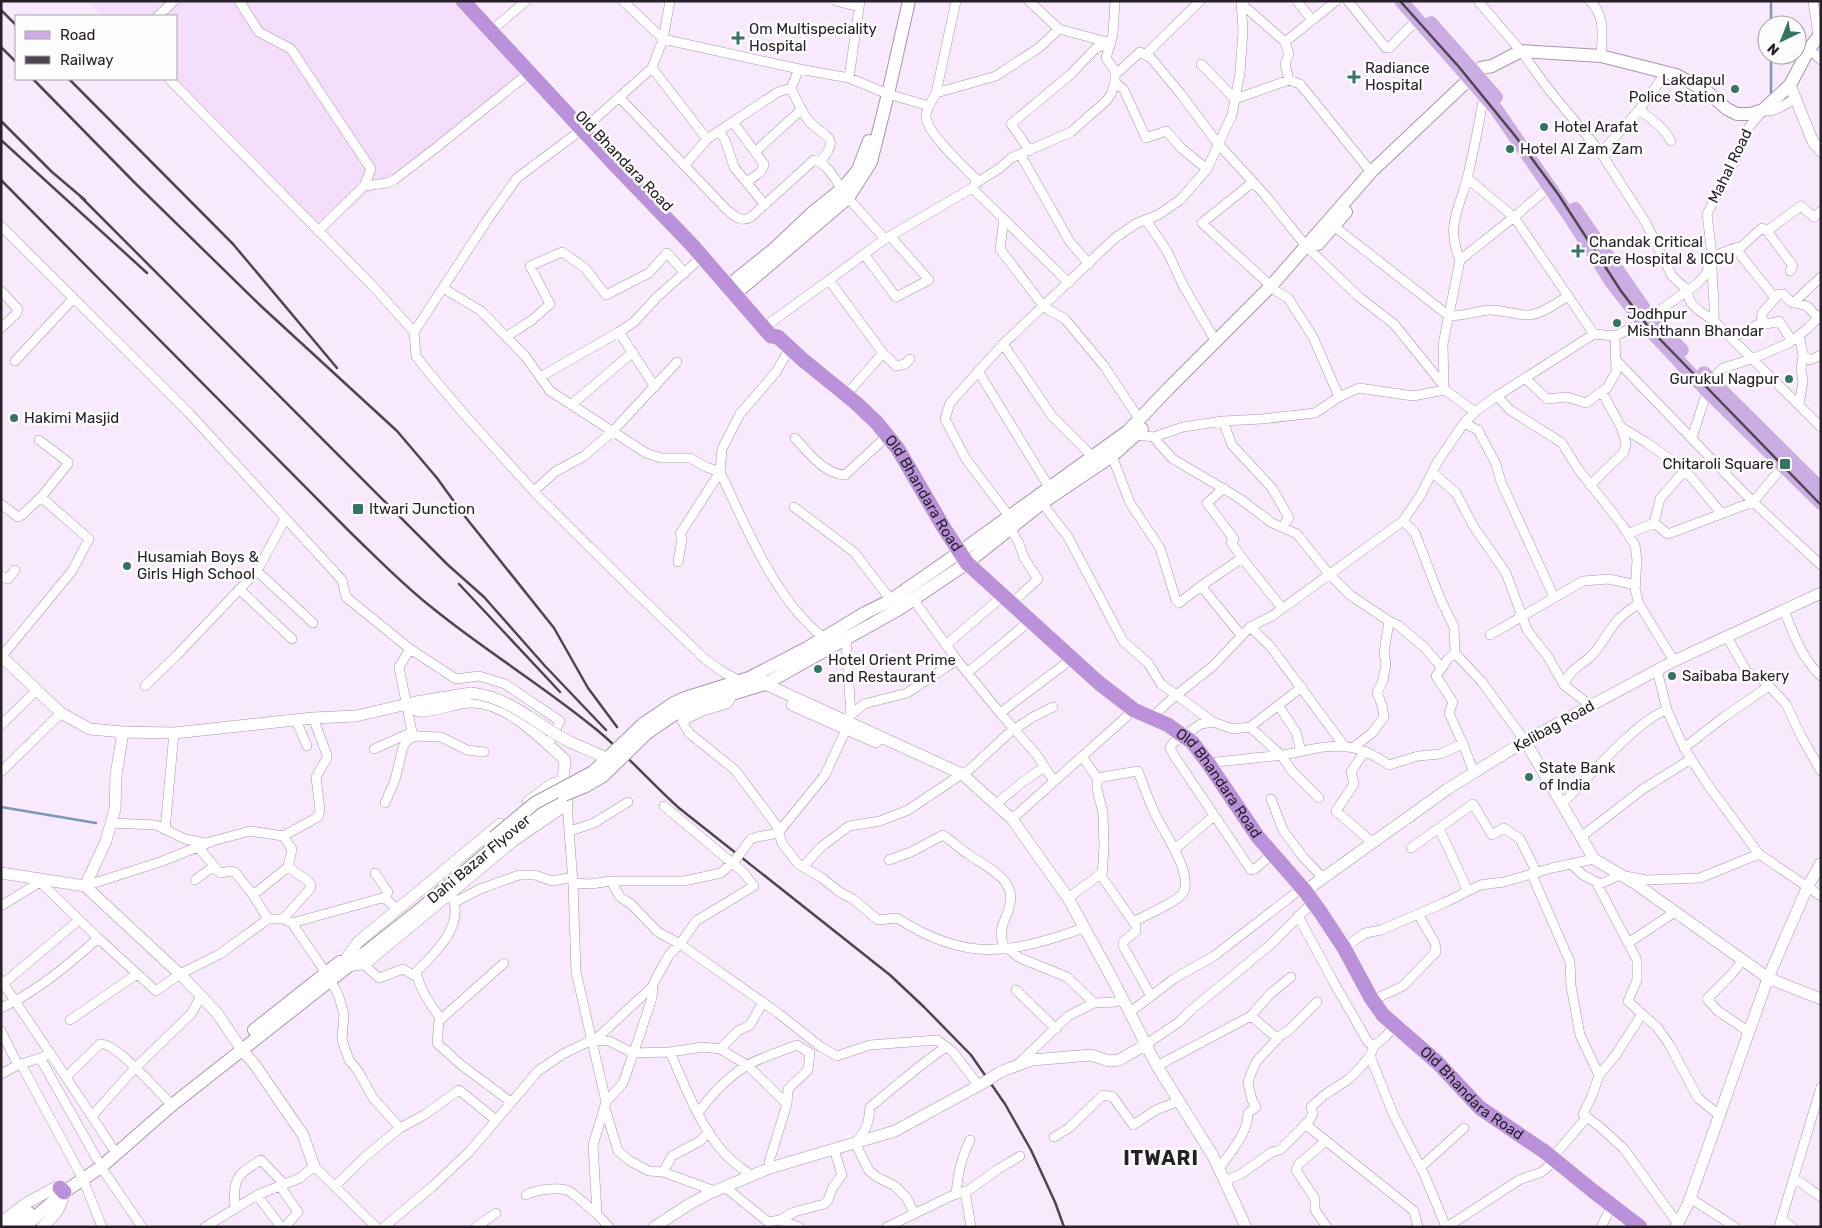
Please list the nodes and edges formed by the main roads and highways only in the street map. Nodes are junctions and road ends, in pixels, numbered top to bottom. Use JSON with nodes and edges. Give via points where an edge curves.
{"nodes":[{"id":1,"x":463,"y":1,"type":"edge"},
{"id":2,"x":902,"y":1,"type":"edge"},
{"id":3,"x":909,"y":1,"type":"edge"},
{"id":4,"x":1401,"y":1,"type":"edge"},
{"id":5,"x":1414,"y":1,"type":"edge"},
{"id":6,"x":479,"y":9,"type":"edge"},
{"id":7,"x":1820,"y":34,"type":"edge"},
{"id":8,"x":1477,"y":83,"type":"junction"},
{"id":9,"x":885,"y":93,"type":"junction"},
{"id":10,"x":1439,"y":114,"type":"junction"},
{"id":11,"x":585,"y":127,"type":"junction"},
{"id":12,"x":1308,"y":249,"type":"junction"},
{"id":13,"x":735,"y":287,"type":"junction"},
{"id":14,"x":1273,"y":288,"type":"junction"},
{"id":15,"x":1646,"y":319,"type":"junction"},
{"id":16,"x":1709,"y":386,"type":"junction"},
{"id":17,"x":1132,"y":433,"type":"junction"},
{"id":18,"x":1821,"y":489,"type":"edge"},
{"id":19,"x":1821,"y":503,"type":"edge"},
{"id":20,"x":1009,"y":522,"type":"junction"},
{"id":21,"x":964,"y":558,"type":"junction"},
{"id":22,"x":753,"y":681,"type":"junction"},
{"id":23,"x":240,"y":1047,"type":"junction"},
{"id":24,"x":99,"y":1163,"type":"junction"},
{"id":25,"x":45,"y":1205,"type":"junction"},
{"id":26,"x":5,"y":1222,"type":"edge"},
{"id":27,"x":24,"y":1227,"type":"edge"},
{"id":28,"x":1640,"y":1227,"type":"edge"}],
"edges":[{"from":1,"to":6,"type":"highway"},
{"from":2,"to":9,"type":"main road"},
{"from":3,"to":9,"type":"main road"},
{"from":4,"to":8,"type":"main road"},
{"from":5,"to":8,"type":"main road"},
{"from":6,"to":11,"type":"highway","name":"Old Bhandara Road","via":[[498,25]]},
{"from":6,"to":11,"type":"highway","via":[[529,73]]},
{"from":7,"to":8,"type":"main road","via":[[1790,85],[1763,110],[1751,114],[1737,114],[1727,109],[1705,90],[1676,75],[1601,56],[1521,51],[1492,66],[1488,76]]},
{"from":8,"to":10,"type":"main road"},
{"from":8,"to":15,"type":"main road","via":[[1612,283]]},
{"from":8,"to":15,"type":"main road","via":[[1501,102]]},
{"from":9,"to":13,"type":"main road","via":[[858,170],[845,193],[812,213]]},
{"from":10,"to":12,"type":"main road","via":[[1374,176],[1335,227]]},
{"from":10,"to":12,"type":"main road","via":[[1371,172]]},
{"from":11,"to":13,"type":"highway","via":[[702,257]]},
{"from":11,"to":13,"type":"highway","name":"Old Bhandara Road","via":[[709,250]]},
{"from":12,"to":14,"type":"main road"},
{"from":13,"to":21,"type":"highway","name":"Old Bhandara Road","via":[[767,325],[777,330],[778,337],[846,395],[898,449]]},
{"from":14,"to":17,"type":"main road"},
{"from":14,"to":17,"type":"main road","via":[[1168,389]]},
{"from":15,"to":16,"type":"main road"},
{"from":16,"to":18,"type":"main road"},
{"from":16,"to":19,"type":"main road"},
{"from":17,"to":20,"type":"main road","via":[[1048,487]]},
{"from":17,"to":20,"type":"main road","via":[[1112,456]]},
{"from":20,"to":21,"type":"main road"},
{"from":21,"to":22,"type":"main road"},
{"from":21,"to":22,"type":"main road","via":[[913,599],[846,640]]},
{"from":21,"to":28,"type":"highway","name":"Old Bhandara Road","via":[[1099,683],[1134,710],[1168,725],[1192,742],[1240,813],[1307,894],[1344,948],[1383,1015],[1438,1063],[1480,1108],[1554,1159]]},
{"from":22,"to":23,"type":"main road","name":"Dahi Bazar Flyover","bridge":true,"via":[[728,692],[685,698],[643,724],[612,761],[535,803],[355,958]]},
{"from":23,"to":24,"type":"main road"},
{"from":23,"to":24,"type":"main road","via":[[112,1146]]},
{"from":24,"to":25,"type":"main road"},
{"from":25,"to":26,"type":"main road"},
{"from":25,"to":27,"type":"main road"}]}
